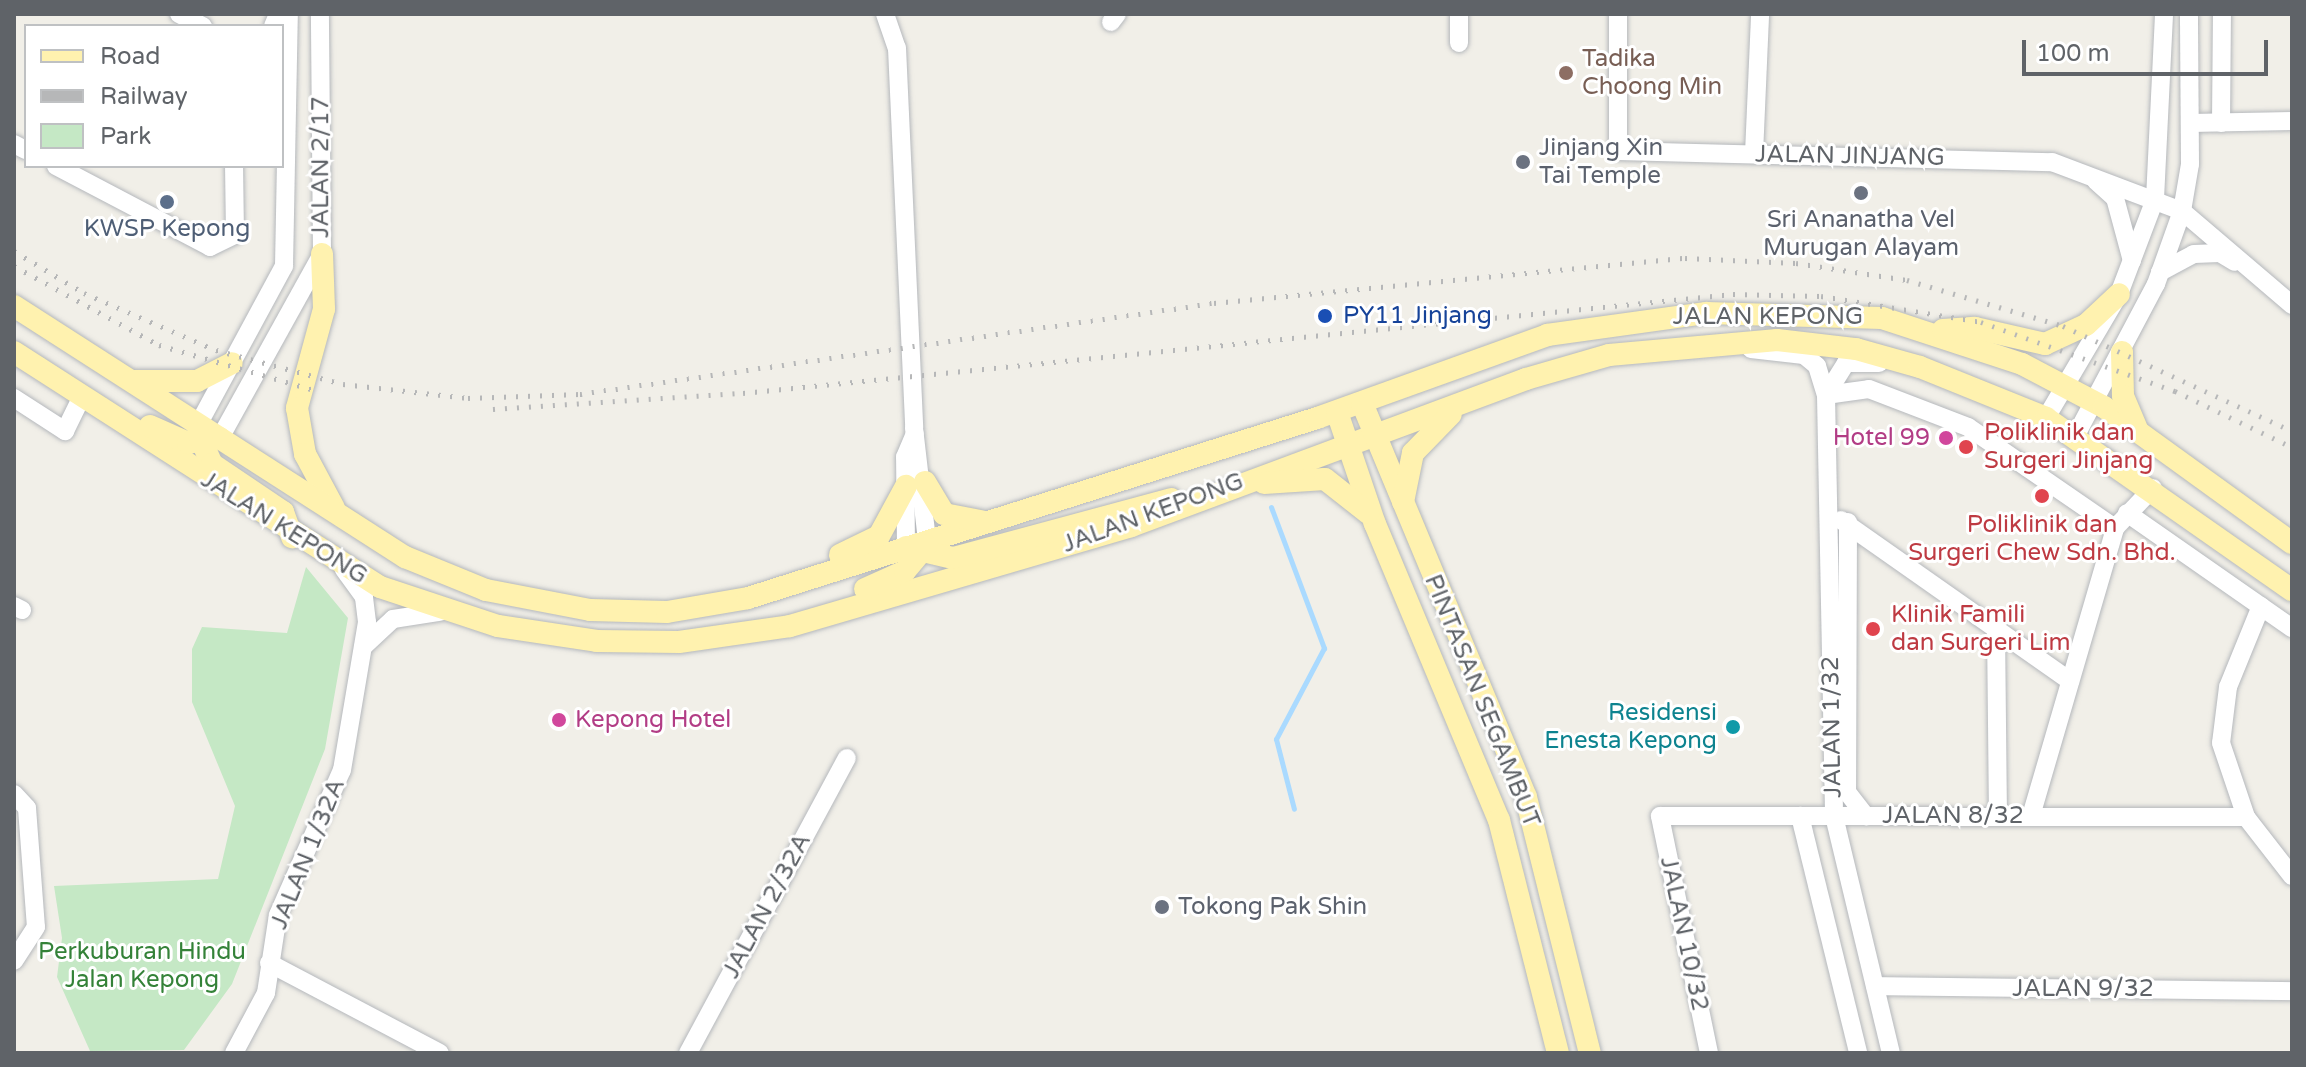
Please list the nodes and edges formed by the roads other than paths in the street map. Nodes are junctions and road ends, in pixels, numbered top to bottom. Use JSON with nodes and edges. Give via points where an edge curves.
{"nodes":[{"id":1,"x":179,"y":14,"type":"edge"},
{"id":2,"x":289,"y":14,"type":"edge"},
{"id":3,"x":320,"y":14,"type":"edge"},
{"id":4,"x":885,"y":14,"type":"edge"},
{"id":5,"x":1459,"y":14,"type":"edge"},
{"id":6,"x":1618,"y":14,"type":"edge"},
{"id":7,"x":1760,"y":14,"type":"edge"},
{"id":8,"x":2164,"y":14,"type":"edge"},
{"id":9,"x":2189,"y":14,"type":"edge"},
{"id":10,"x":2222,"y":14,"type":"edge"},
{"id":11,"x":199,"y":24,"type":"edge"},
{"id":12,"x":1459,"y":43,"type":"dead end"},
{"id":13,"x":285,"y":66,"type":"edge"},
{"id":14,"x":320,"y":68,"type":"junction"},
{"id":15,"x":2292,"y":121,"type":"edge"},
{"id":16,"x":2191,"y":123,"type":"junction"},
{"id":17,"x":2221,"y":123,"type":"junction"},
{"id":18,"x":284,"y":142,"type":"edge"},
{"id":19,"x":1754,"y":154,"type":"junction"},
{"id":20,"x":60,"y":168,"type":"edge"},
{"id":21,"x":234,"y":168,"type":"edge"},
{"id":22,"x":2080,"y":170,"type":"junction"},
{"id":23,"x":2155,"y":199,"type":"junction"},
{"id":24,"x":2182,"y":211,"type":"junction"},
{"id":25,"x":322,"y":254,"type":"junction"},
{"id":26,"x":2132,"y":264,"type":"junction"},
{"id":27,"x":2248,"y":269,"type":"junction"},
{"id":28,"x":2160,"y":272,"type":"junction"},
{"id":29,"x":2119,"y":294,"type":"junction"},
{"id":30,"x":2292,"y":305,"type":"edge"},
{"id":31,"x":14,"y":306,"type":"edge"},
{"id":32,"x":1935,"y":331,"type":"junction"},
{"id":33,"x":14,"y":340,"type":"edge"},
{"id":34,"x":1649,"y":350,"type":"junction"},
{"id":35,"x":14,"y":352,"type":"edge"},
{"id":36,"x":2122,"y":352,"type":"junction"},
{"id":37,"x":232,"y":363,"type":"junction"},
{"id":38,"x":1920,"y":367,"type":"junction"},
{"id":39,"x":133,"y":381,"type":"junction"},
{"id":40,"x":2068,"y":386,"type":"junction"},
{"id":41,"x":1826,"y":395,"type":"junction"},
{"id":42,"x":82,"y":396,"type":"junction"},
{"id":43,"x":14,"y":398,"type":"edge"},
{"id":44,"x":1471,"y":399,"type":"junction"},
{"id":45,"x":2094,"y":401,"type":"junction"},
{"id":46,"x":1362,"y":403,"type":"junction"},
{"id":47,"x":1337,"y":412,"type":"junction"},
{"id":48,"x":2046,"y":418,"type":"junction"},
{"id":49,"x":2140,"y":433,"type":"junction"},
{"id":50,"x":2076,"y":435,"type":"junction"},
{"id":51,"x":206,"y":436,"type":"junction"},
{"id":52,"x":1375,"y":436,"type":"junction"},
{"id":53,"x":1348,"y":445,"type":"junction"},
{"id":54,"x":916,"y":484,"type":"junction"},
{"id":55,"x":2153,"y":488,"type":"junction"},
{"id":56,"x":1220,"y":489,"type":"junction"},
{"id":57,"x":1402,"y":506,"type":"junction"},
{"id":58,"x":338,"y":514,"type":"junction"},
{"id":59,"x":1828,"y":517,"type":"junction"},
{"id":60,"x":990,"y":520,"type":"junction"},
{"id":61,"x":2121,"y":520,"type":"junction"},
{"id":62,"x":1848,"y":522,"type":"junction"},
{"id":63,"x":1375,"y":524,"type":"junction"},
{"id":64,"x":292,"y":537,"type":"junction"},
{"id":65,"x":2292,"y":543,"type":"edge"},
{"id":66,"x":918,"y":548,"type":"junction"},
{"id":67,"x":344,"y":569,"type":"junction"},
{"id":68,"x":780,"y":589,"type":"junction"},
{"id":69,"x":2292,"y":590,"type":"edge"},
{"id":70,"x":2261,"y":606,"type":"junction"},
{"id":71,"x":450,"y":614,"type":"junction"},
{"id":72,"x":790,"y":626,"type":"junction"},
{"id":73,"x":1996,"y":628,"type":"junction"},
{"id":74,"x":2292,"y":628,"type":"edge"},
{"id":75,"x":363,"y":647,"type":"junction"},
{"id":76,"x":2070,"y":681,"type":"junction"},
{"id":77,"x":847,"y":758,"type":"dead end"},
{"id":78,"x":14,"y":794,"type":"edge"},
{"id":79,"x":1660,"y":816,"type":"joint"},
{"id":80,"x":1800,"y":816,"type":"junction"},
{"id":81,"x":1834,"y":816,"type":"junction"},
{"id":82,"x":1866,"y":816,"type":"junction"},
{"id":83,"x":1998,"y":816,"type":"junction"},
{"id":84,"x":2031,"y":816,"type":"junction"},
{"id":85,"x":2246,"y":817,"type":"junction"},
{"id":86,"x":2292,"y":876,"type":"edge"},
{"id":87,"x":14,"y":961,"type":"edge"},
{"id":88,"x":269,"y":963,"type":"junction"},
{"id":89,"x":1875,"y":986,"type":"junction"},
{"id":90,"x":2292,"y":991,"type":"edge"},
{"id":91,"x":234,"y":1053,"type":"edge"},
{"id":92,"x":440,"y":1053,"type":"edge"},
{"id":93,"x":688,"y":1053,"type":"edge"},
{"id":94,"x":1558,"y":1053,"type":"edge"},
{"id":95,"x":1590,"y":1053,"type":"edge"},
{"id":96,"x":1709,"y":1053,"type":"edge"},
{"id":97,"x":1858,"y":1053,"type":"edge"},
{"id":98,"x":1891,"y":1053,"type":"edge"}],
"edges":[{"from":1,"to":11,"type":"street"},
{"from":2,"to":13,"type":"street","name":"JALAN 2/17"},
{"from":3,"to":14,"type":"street","name":"JALAN 2/17"},
{"from":4,"to":54,"type":"street","via":[[897,48]]},
{"from":5,"to":12,"type":"street"},
{"from":6,"to":19,"type":"street","name":"JALAN JINJANG","via":[[1618,151]]},
{"from":7,"to":19,"type":"street"},
{"from":8,"to":23,"type":"street"},
{"from":9,"to":16,"type":"street"},
{"from":10,"to":17,"type":"street"},
{"from":13,"to":14,"type":"street"},
{"from":13,"to":18,"type":"street","name":"JALAN 2/17"},
{"from":14,"to":25,"type":"street","name":"JALAN 2/17"},
{"from":15,"to":17,"type":"street"},
{"from":16,"to":17,"type":"street"},
{"from":16,"to":24,"type":"street"},
{"from":18,"to":37,"type":"street","name":"JALAN 2/17","via":[[284,266]]},
{"from":19,"to":22,"type":"street","name":"JALAN JINJANG","via":[[2052,162]]},
{"from":20,"to":21,"type":"street","via":[[210,247],[235,235]]},
{"from":22,"to":23,"type":"street","name":"JALAN JINJANG"},
{"from":22,"to":26,"type":"street","name":"JALAN JINJANG","via":[[2115,198]]},
{"from":23,"to":24,"type":"street","name":"JALAN JINJANG"},
{"from":23,"to":26,"type":"street"},
{"from":24,"to":27,"type":"street","name":"JALAN JINJANG"},
{"from":24,"to":28,"type":"street"},
{"from":25,"to":51,"type":"street","name":"JALAN 2/17"},
{"from":25,"to":58,"type":"main road","via":[[324,309],[297,408],[309,465]]},
{"from":26,"to":29,"type":"street"},
{"from":27,"to":28,"type":"street","name":"JALAN JINJANG","via":[[2220,253],[2194,254]]},
{"from":27,"to":30,"type":"street","name":"JALAN JINJANG"},
{"from":28,"to":36,"type":"street"},
{"from":29,"to":32,"type":"main road","via":[[2086,325],[2045,344],[1975,328]]},
{"from":29,"to":40,"type":"street"},
{"from":31,"to":39,"type":"main road","name":"JALAN KEPONG"},
{"from":32,"to":40,"type":"main road","name":"JALAN KEPONG"},
{"from":32,"to":46,"type":"main road","name":"JALAN KEPONG","via":[[1838,313],[1668,315],[1547,335]]},
{"from":33,"to":51,"type":"main road","via":[[162,433]]},
{"from":34,"to":38,"type":"main road","name":"JALAN KEPONG","via":[[1777,340],[1856,349]]},
{"from":34,"to":41,"type":"street","name":"JALAN 1/32","via":[[1791,352],[1812,360]]},
{"from":34,"to":44,"type":"main road","name":"JALAN KEPONG"},
{"from":35,"to":42,"type":"main road","name":"JALAN KEPONG"},
{"from":36,"to":45,"type":"street"},
{"from":36,"to":49,"type":"main road","via":[[2123,396]]},
{"from":37,"to":39,"type":"main road","via":[[197,381]]},
{"from":37,"to":51,"type":"street","name":"JALAN 2/17"},
{"from":38,"to":41,"type":"street","via":[[1846,363]]},
{"from":38,"to":48,"type":"main road","name":"JALAN KEPONG"},
{"from":39,"to":51,"type":"main road","name":"JALAN KEPONG"},
{"from":40,"to":45,"type":"main road","name":"JALAN KEPONG"},
{"from":40,"to":48,"type":"street"},
{"from":41,"to":59,"type":"street","name":"JALAN 1/32"},
{"from":41,"to":61,"type":"street","via":[[1869,389],[1968,427]]},
{"from":42,"to":43,"type":"street","via":[[65,431]]},
{"from":42,"to":64,"type":"main road","name":"JALAN KEPONG"},
{"from":44,"to":52,"type":"main road","name":"JALAN KEPONG"},
{"from":44,"to":57,"type":"main road","via":[[1419,442]]},
{"from":45,"to":49,"type":"main road","name":"JALAN KEPONG"},
{"from":45,"to":50,"type":"street"},
{"from":46,"to":47,"type":"main road","name":"JALAN KEPONG"},
{"from":46,"to":52,"type":"main road","name":"PINTASAN SEGAMBUT"},
{"from":47,"to":53,"type":"main road","name":"PINTASAN SEGAMBUT"},
{"from":47,"to":60,"type":"main road","name":"JALAN KEPONG"},
{"from":48,"to":50,"type":"main road","name":"JALAN KEPONG"},
{"from":49,"to":65,"type":"main road","name":"JALAN KEPONG"},
{"from":50,"to":55,"type":"main road","name":"JALAN KEPONG"},
{"from":51,"to":58,"type":"main road","name":"JALAN KEPONG"},
{"from":51,"to":64,"type":"main road","via":[[212,464],[283,512]]},
{"from":52,"to":53,"type":"main road","name":"JALAN KEPONG"},
{"from":52,"to":57,"type":"main road","name":"PINTASAN SEGAMBUT"},
{"from":53,"to":56,"type":"main road","name":"JALAN KEPONG"},
{"from":53,"to":63,"type":"main road","name":"PINTASAN SEGAMBUT"},
{"from":54,"to":60,"type":"main road","via":[[944,514]]},
{"from":54,"to":66,"type":"street"},
{"from":54,"to":68,"type":"main road","via":[[879,536]]},
{"from":55,"to":61,"type":"street"},
{"from":55,"to":69,"type":"main road","name":"JALAN KEPONG"},
{"from":56,"to":63,"type":"main road","via":[[1325,479],[1362,504]]},
{"from":56,"to":66,"type":"main road","via":[[953,558]]},
{"from":56,"to":72,"type":"main road","name":"JALAN KEPONG","via":[[1131,526]]},
{"from":57,"to":95,"type":"main road","name":"PINTASAN SEGAMBUT","via":[[1526,797]]},
{"from":58,"to":68,"type":"main road","name":"JALAN KEPONG","via":[[424,566],[533,601],[667,612]]},
{"from":59,"to":62,"type":"street"},
{"from":59,"to":81,"type":"street","name":"JALAN 1/32"},
{"from":60,"to":66,"type":"main road","name":"JALAN KEPONG"},
{"from":61,"to":70,"type":"street"},
{"from":61,"to":76,"type":"street"},
{"from":62,"to":73,"type":"street"},
{"from":62,"to":82,"type":"street","via":[[1847,792]]},
{"from":63,"to":94,"type":"main road","name":"PINTASAN SEGAMBUT","via":[[1499,820]]},
{"from":64,"to":67,"type":"main road","name":"JALAN KEPONG"},
{"from":66,"to":68,"type":"main road","name":"JALAN KEPONG"},
{"from":66,"to":72,"type":"main road","via":[[891,579]]},
{"from":67,"to":71,"type":"main road","name":"JALAN KEPONG"},
{"from":67,"to":75,"type":"street","via":[[367,608]]},
{"from":70,"to":74,"type":"street"},
{"from":70,"to":85,"type":"street","via":[[2228,687],[2221,743]]},
{"from":71,"to":72,"type":"main road","name":"JALAN KEPONG","via":[[597,641],[679,642]]},
{"from":71,"to":75,"type":"street","via":[[405,614]]},
{"from":73,"to":76,"type":"street"},
{"from":73,"to":83,"type":"street"},
{"from":75,"to":88,"type":"street","name":"JALAN 1/32A","via":[[342,770],[278,915]]},
{"from":76,"to":84,"type":"street"},
{"from":77,"to":93,"type":"street","name":"JALAN 2/32A"},
{"from":78,"to":87,"type":"street","via":[[27,808],[36,927]]},
{"from":79,"to":80,"type":"street","name":"JALAN 8/32"},
{"from":79,"to":96,"type":"street","name":"JALAN 10/32"},
{"from":80,"to":81,"type":"street","name":"JALAN 8/32"},
{"from":80,"to":97,"type":"street"},
{"from":81,"to":82,"type":"street","name":"JALAN 8/32"},
{"from":81,"to":89,"type":"street","name":"JALAN 1/32"},
{"from":82,"to":83,"type":"street","name":"JALAN 8/32"},
{"from":83,"to":84,"type":"street","name":"JALAN 8/32"},
{"from":84,"to":85,"type":"street","name":"JALAN 8/32"},
{"from":85,"to":86,"type":"street"},
{"from":88,"to":91,"type":"street","name":"JALAN 1/32A","via":[[266,993]]},
{"from":88,"to":92,"type":"street"},
{"from":89,"to":90,"type":"street","name":"JALAN 9/32"},
{"from":89,"to":98,"type":"street","name":"JALAN 1/32"}]}
